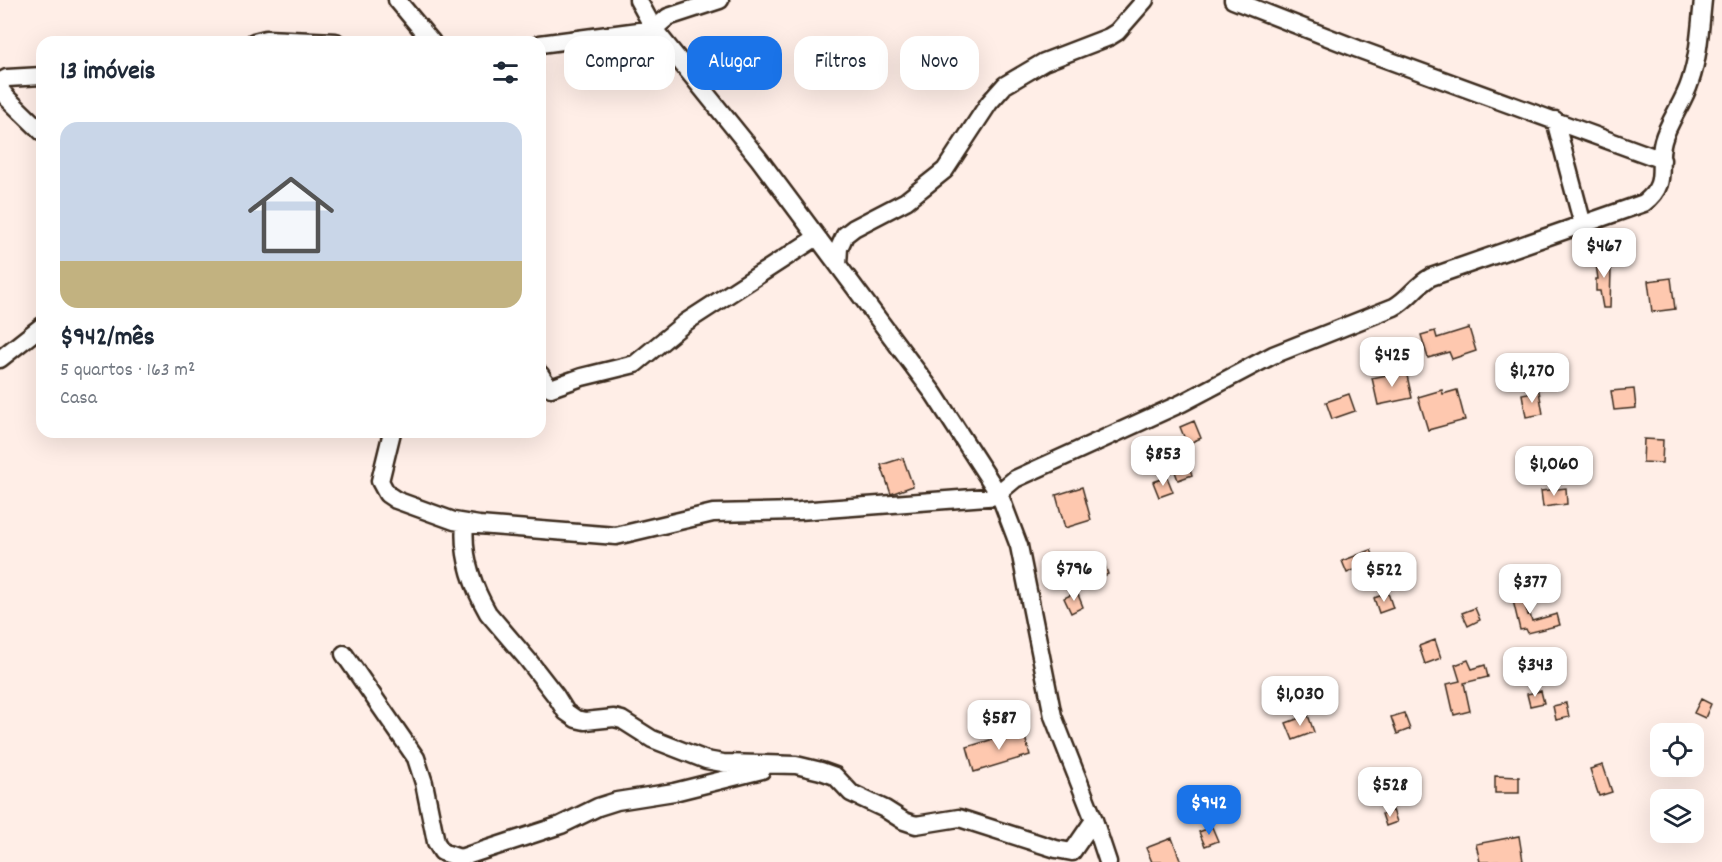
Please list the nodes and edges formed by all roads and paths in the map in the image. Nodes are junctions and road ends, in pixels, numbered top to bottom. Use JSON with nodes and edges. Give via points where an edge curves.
{"nodes":[{"id":1,"x":398,"y":0,"type":"edge"},
{"id":2,"x":638,"y":0,"type":"edge"},
{"id":3,"x":720,"y":0,"type":"edge"},
{"id":4,"x":1145,"y":0,"type":"edge"},
{"id":5,"x":1702,"y":0,"type":"edge"},
{"id":6,"x":1241,"y":1,"type":"edge"},
{"id":7,"x":654,"y":29,"type":"junction"},
{"id":8,"x":427,"y":36,"type":"edge"},
{"id":9,"x":546,"y":44,"type":"edge"},
{"id":10,"x":36,"y":76,"type":"edge"},
{"id":11,"x":0,"y":88,"type":"edge"},
{"id":12,"x":1556,"y":120,"type":"junction"},
{"id":13,"x":36,"y":126,"type":"edge"},
{"id":14,"x":1662,"y":160,"type":"junction"},
{"id":15,"x":1583,"y":225,"type":"junction"},
{"id":16,"x":817,"y":237,"type":"junction"},
{"id":17,"x":838,"y":265,"type":"junction"},
{"id":18,"x":36,"y":331,"type":"edge"},
{"id":19,"x":0,"y":359,"type":"edge"},
{"id":20,"x":546,"y":384,"type":"edge"},
{"id":21,"x":391,"y":438,"type":"edge"},
{"id":22,"x":1000,"y":496,"type":"junction"},
{"id":23,"x":465,"y":524,"type":"junction"},
{"id":24,"x":344,"y":654,"type":"dead end"},
{"id":25,"x":786,"y":764,"type":"junction"},
{"id":26,"x":1094,"y":820,"type":"junction"},
{"id":27,"x":1108,"y":862,"type":"edge"}],
"edges":[{"from":1,"to":8,"type":"street"},
{"from":2,"to":7,"type":"street"},
{"from":3,"to":7,"type":"street","via":[[668,17]]},
{"from":4,"to":17,"type":"street","via":[[1109,37],[1044,62],[1005,85],[945,170],[906,201],[845,235]]},
{"from":5,"to":14,"type":"street","via":[[1697,57],[1690,84],[1663,139]]},
{"from":6,"to":12,"type":"street","via":[[1358,49]]},
{"from":7,"to":9,"type":"street"},
{"from":7,"to":16,"type":"street"},
{"from":10,"to":11,"type":"street","via":[[7,78]]},
{"from":11,"to":13,"type":"street"},
{"from":12,"to":14,"type":"street"},
{"from":12,"to":15,"type":"street"},
{"from":14,"to":15,"type":"street","via":[[1660,185],[1654,196]]},
{"from":15,"to":22,"type":"street","via":[[1431,277],[1421,282],[1404,302],[1273,355],[1182,403],[1015,479]]},
{"from":16,"to":17,"type":"street"},
{"from":16,"to":20,"type":"street","via":[[686,322],[635,364],[551,388]]},
{"from":17,"to":22,"type":"street","via":[[934,394]]},
{"from":18,"to":19,"type":"street"},
{"from":21,"to":23,"type":"street","via":[[380,481],[387,494],[413,508]]},
{"from":22,"to":23,"type":"street","via":[[798,511],[713,513],[616,536]]},
{"from":22,"to":26,"type":"street","via":[[1019,546],[1053,716]]},
{"from":23,"to":25,"type":"street","via":[[465,552],[480,599],[566,712],[585,721],[622,720],[652,739],[706,760],[723,764]]},
{"from":24,"to":25,"type":"street","via":[[416,758],[436,842],[450,856],[460,858],[561,825],[617,801],[674,792]]},
{"from":25,"to":26,"type":"street","via":[[835,776],[851,793],[916,825],[959,818],[1072,852]]},
{"from":26,"to":27,"type":"street"}]}
